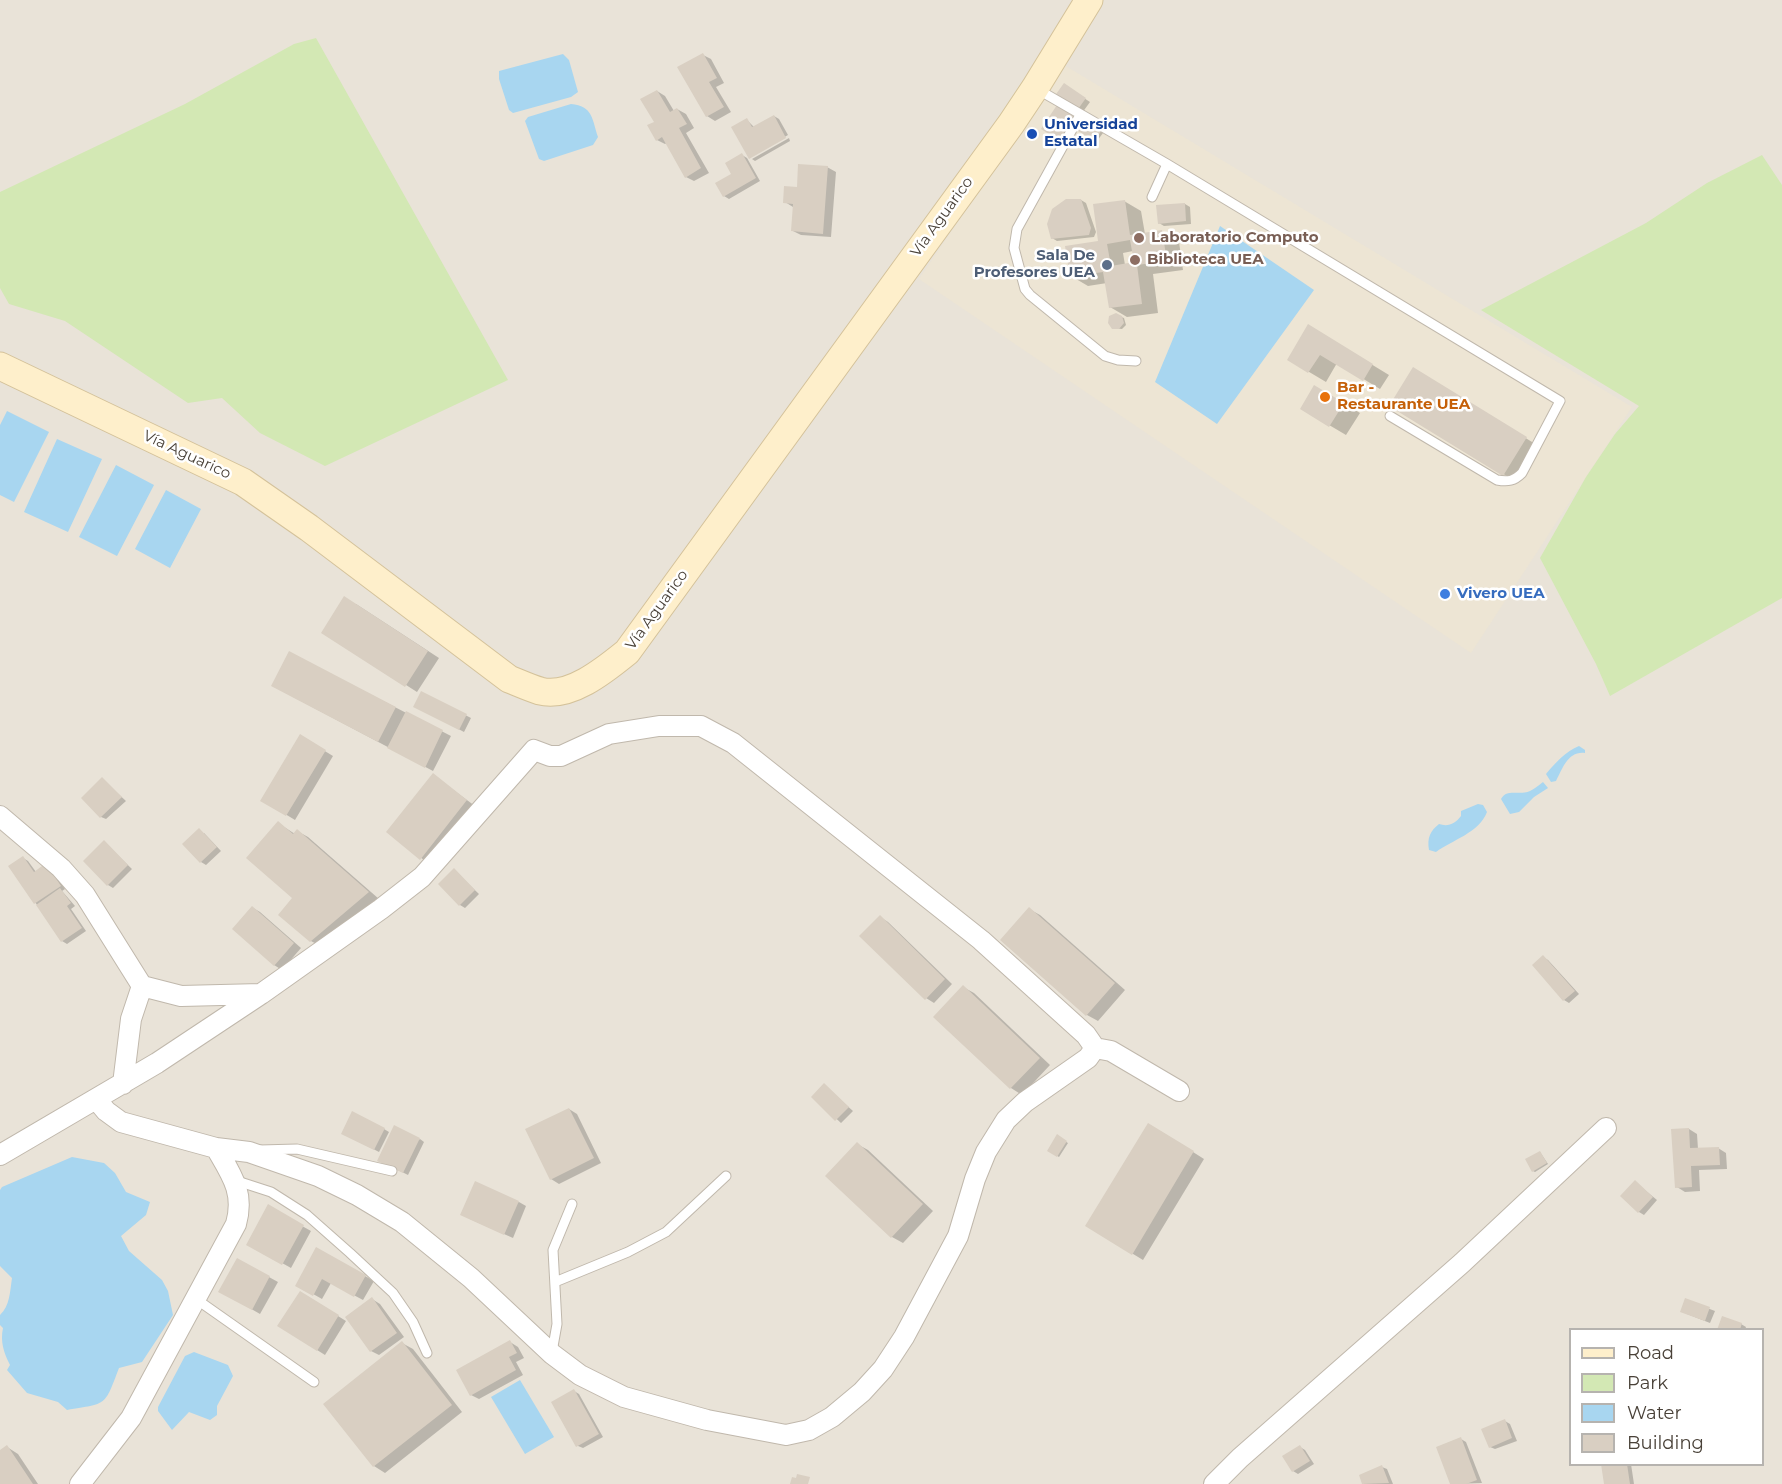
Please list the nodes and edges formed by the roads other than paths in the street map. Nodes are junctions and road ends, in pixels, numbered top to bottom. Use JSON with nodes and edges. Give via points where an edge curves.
{"nodes":[{"id":1,"x":1089,"y":0,"type":"edge"},
{"id":2,"x":1035,"y":88,"type":"junction"},
{"id":3,"x":1080,"y":115,"type":"junction"},
{"id":4,"x":1167,"y":164,"type":"junction"},
{"id":5,"x":1152,"y":197,"type":"dead end"},
{"id":6,"x":1136,"y":361,"type":"dead end"},
{"id":7,"x":0,"y":366,"type":"edge"},
{"id":8,"x":1390,"y":416,"type":"dead end"},
{"id":9,"x":0,"y":816,"type":"edge"},
{"id":10,"x":142,"y":986,"type":"junction"},
{"id":11,"x":261,"y":994,"type":"junction"},
{"id":12,"x":1095,"y":1048,"type":"junction"},
{"id":13,"x":123,"y":1084,"type":"junction"},
{"id":14,"x":1179,"y":1091,"type":"dead end"},
{"id":15,"x":96,"y":1099,"type":"junction"},
{"id":16,"x":1606,"y":1128,"type":"dead end"},
{"id":17,"x":216,"y":1148,"type":"junction"},
{"id":18,"x":249,"y":1152,"type":"junction"},
{"id":19,"x":0,"y":1155,"type":"edge"},
{"id":20,"x":392,"y":1171,"type":"dead end"},
{"id":21,"x":726,"y":1176,"type":"dead end"},
{"id":22,"x":234,"y":1180,"type":"junction"},
{"id":23,"x":572,"y":1204,"type":"dead end"},
{"id":24,"x":555,"y":1282,"type":"junction"},
{"id":25,"x":196,"y":1299,"type":"junction"},
{"id":26,"x":428,"y":1353,"type":"dead end"},
{"id":27,"x":552,"y":1354,"type":"junction"},
{"id":28,"x":314,"y":1382,"type":"dead end"},
{"id":29,"x":80,"y":1484,"type":"edge"},
{"id":30,"x":1214,"y":1484,"type":"edge"}],
"edges":[{"from":1,"to":2,"type":"street","name":"Vía Aguarico"},
{"from":2,"to":3,"type":"lane"},
{"from":2,"to":7,"type":"street","name":"Vía Aguarico","via":[[627,652],[600,674],[568,689],[542,692],[509,679],[243,482]]},
{"from":3,"to":4,"type":"lane"},
{"from":3,"to":6,"type":"lane","via":[[1017,229],[1015,255],[1030,296],[1105,356]]},
{"from":4,"to":5,"type":"lane"},
{"from":4,"to":8,"type":"lane","via":[[1560,401],[1522,473],[1504,482]]},
{"from":9,"to":10,"type":"street","via":[[61,868],[85,895]]},
{"from":10,"to":11,"type":"street","via":[[181,996]]},
{"from":10,"to":13,"type":"street","via":[[130,1018]]},
{"from":11,"to":12,"type":"street","via":[[422,877],[534,750],[561,756],[609,735],[659,726],[701,726],[733,743],[981,940],[1086,1035]]},
{"from":11,"to":13,"type":"street"},
{"from":12,"to":14,"type":"street","via":[[1111,1051]]},
{"from":12,"to":27,"type":"street","via":[[1088,1058],[1006,1120],[986,1152],[958,1236],[904,1337],[862,1392],[809,1430],[786,1435],[707,1420],[624,1397],[580,1375]]},
{"from":13,"to":15,"type":"street"},
{"from":15,"to":17,"type":"street","via":[[121,1122]]},
{"from":15,"to":19,"type":"street"},
{"from":16,"to":30,"type":"street","via":[[1462,1263]]},
{"from":17,"to":18,"type":"street"},
{"from":17,"to":22,"type":"street"},
{"from":18,"to":20,"type":"lane","via":[[297,1149]]},
{"from":18,"to":27,"type":"street","via":[[318,1176],[402,1222],[471,1278]]},
{"from":21,"to":24,"type":"lane","via":[[666,1232]]},
{"from":22,"to":25,"type":"street","via":[[241,1209]]},
{"from":22,"to":26,"type":"lane","via":[[271,1192],[351,1253],[393,1293]]},
{"from":23,"to":24,"type":"lane","via":[[553,1251]]},
{"from":24,"to":27,"type":"lane","via":[[557,1324]]},
{"from":25,"to":28,"type":"lane"},
{"from":25,"to":29,"type":"street","via":[[131,1418]]}]}
